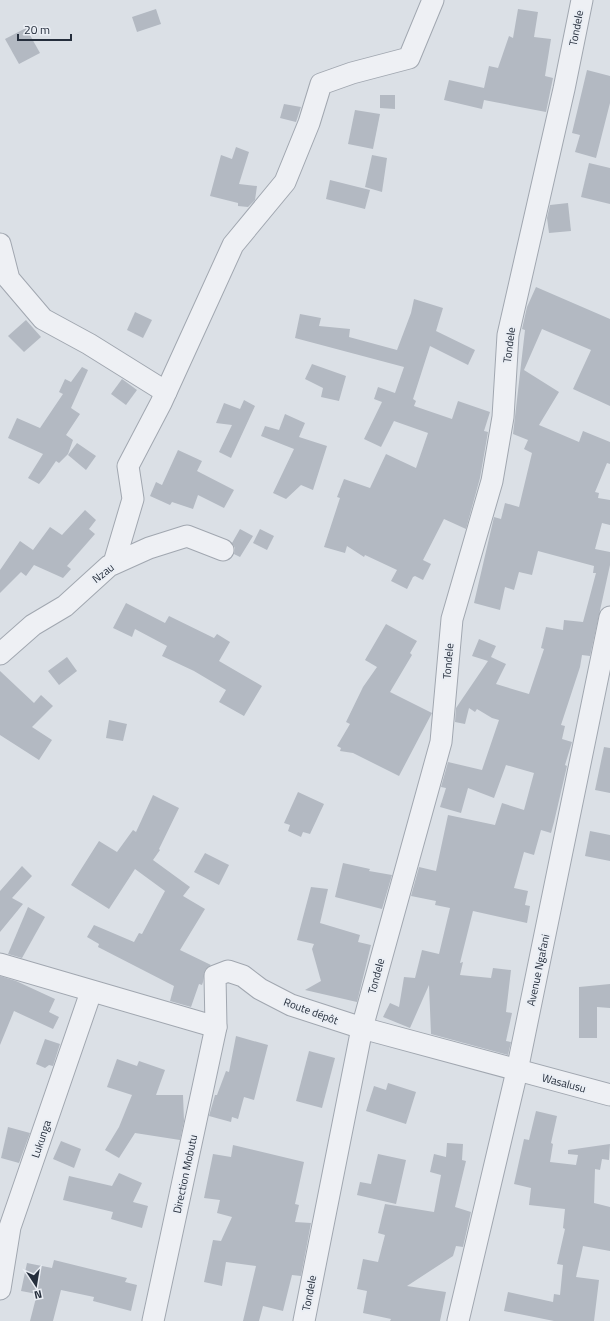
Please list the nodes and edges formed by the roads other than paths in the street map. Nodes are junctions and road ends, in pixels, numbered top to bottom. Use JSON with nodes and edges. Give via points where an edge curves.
{"nodes":[{"id":1,"x":582,"y":0,"type":"edge"},
{"id":2,"x":432,"y":2,"type":"edge"},
{"id":3,"x":0,"y":244,"type":"edge"},
{"id":4,"x":166,"y":392,"type":"junction"},
{"id":5,"x":223,"y":550,"type":"dead end"},
{"id":6,"x":114,"y":564,"type":"junction"},
{"id":7,"x":610,"y":618,"type":"edge"},
{"id":8,"x":0,"y":654,"type":"edge"},
{"id":9,"x":0,"y":964,"type":"edge"},
{"id":10,"x":91,"y":992,"type":"junction"},
{"id":11,"x":216,"y":1027,"type":"junction"},
{"id":12,"x":362,"y":1028,"type":"junction"},
{"id":13,"x":517,"y":1071,"type":"junction"},
{"id":14,"x":610,"y":1095,"type":"edge"},
{"id":15,"x":0,"y":1289,"type":"edge"},
{"id":16,"x":153,"y":1321,"type":"edge"},
{"id":17,"x":304,"y":1321,"type":"edge"},
{"id":18,"x":458,"y":1321,"type":"edge"}],
"edges":[{"from":1,"to":12,"type":"street","name":"Tondele","via":[[508,335],[503,418],[492,481],[452,619],[441,742]]},
{"from":2,"to":4,"type":"street","via":[[408,58],[321,84],[309,123],[285,182],[233,245]]},
{"from":3,"to":4,"type":"street","via":[[9,279],[43,319]]},
{"from":4,"to":6,"type":"street","via":[[128,466],[132,499]]},
{"from":5,"to":6,"type":"street","name":"Nzau","via":[[187,536],[149,548]]},
{"from":6,"to":8,"type":"street","name":"Nzau","via":[[65,606],[34,625]]},
{"from":7,"to":13,"type":"street","name":"Avenue Ngafani"},
{"from":9,"to":10,"type":"street"},
{"from":10,"to":11,"type":"street"},
{"from":10,"to":15,"type":"street","name":"Lukunga","via":[[10,1227]]},
{"from":11,"to":12,"type":"street","name":"Route dépôt","via":[[215,976],[228,971],[243,976],[260,989],[291,1005]]},
{"from":11,"to":16,"type":"street","name":"Direction Mobutu"},
{"from":12,"to":13,"type":"street","name":"Route dépôt"},
{"from":12,"to":17,"type":"street","name":"Tondele"},
{"from":13,"to":14,"type":"street","name":"Wasalusu"},
{"from":13,"to":18,"type":"street","name":"Avenue Ngafani"}]}
